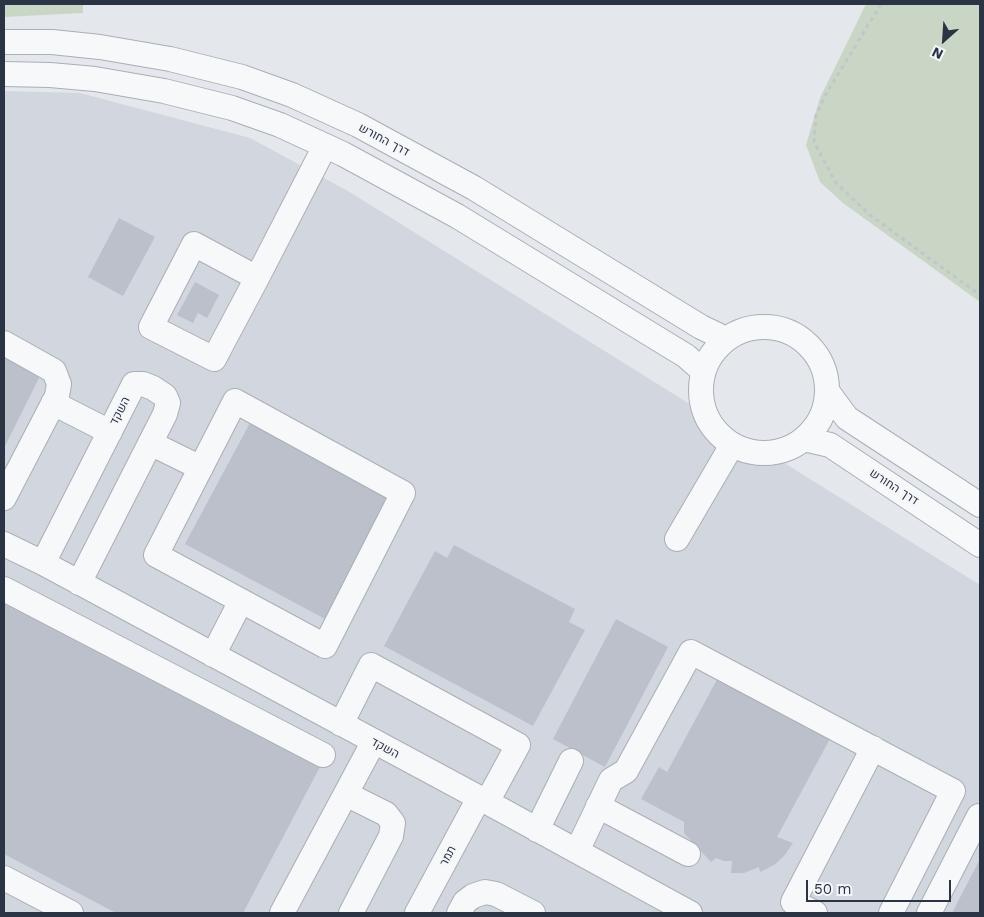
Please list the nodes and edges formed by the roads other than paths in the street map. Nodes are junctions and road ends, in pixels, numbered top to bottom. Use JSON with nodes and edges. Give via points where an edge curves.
{"nodes":[{"id":1,"x":4,"y":42,"type":"edge"},
{"id":2,"x":4,"y":74,"type":"edge"},
{"id":3,"x":326,"y":146,"type":"junction"},
{"id":4,"x":257,"y":278,"type":"junction"},
{"id":5,"x":726,"y":339,"type":"junction"},
{"id":6,"x":4,"y":343,"type":"edge"},
{"id":7,"x":703,"y":371,"type":"junction"},
{"id":8,"x":827,"y":391,"type":"junction"},
{"id":9,"x":53,"y":403,"type":"junction"},
{"id":10,"x":110,"y":432,"type":"junction"},
{"id":11,"x":804,"y":439,"type":"junction"},
{"id":12,"x":150,"y":443,"type":"junction"},
{"id":13,"x":732,"y":445,"type":"junction"},
{"id":14,"x":200,"y":468,"type":"junction"},
{"id":15,"x":4,"y":498,"type":"edge"},
{"id":16,"x":980,"y":505,"type":"edge"},
{"id":17,"x":677,"y":540,"type":"dead end"},
{"id":18,"x":4,"y":544,"type":"edge"},
{"id":19,"x":980,"y":544,"type":"edge"},
{"id":20,"x":43,"y":563,"type":"junction"},
{"id":21,"x":79,"y":583,"type":"junction"},
{"id":22,"x":4,"y":588,"type":"edge"},
{"id":23,"x":241,"y":601,"type":"junction"},
{"id":24,"x":213,"y":655,"type":"junction"},
{"id":25,"x":341,"y":724,"type":"junction"},
{"id":26,"x":374,"y":742,"type":"junction"},
{"id":27,"x":873,"y":748,"type":"junction"},
{"id":28,"x":323,"y":755,"type":"dead end"},
{"id":29,"x":571,"y":761,"type":"dead end"},
{"id":30,"x":346,"y":794,"type":"junction"},
{"id":31,"x":483,"y":800,"type":"junction"},
{"id":32,"x":598,"y":806,"type":"junction"},
{"id":33,"x":980,"y":817,"type":"edge"},
{"id":34,"x":537,"y":830,"type":"junction"},
{"id":35,"x":576,"y":852,"type":"junction"},
{"id":36,"x":688,"y":854,"type":"dead end"},
{"id":37,"x":4,"y":878,"type":"edge"},
{"id":38,"x":71,"y":913,"type":"edge"},
{"id":39,"x":282,"y":913,"type":"edge"},
{"id":40,"x":351,"y":913,"type":"edge"},
{"id":41,"x":417,"y":913,"type":"edge"},
{"id":42,"x":459,"y":913,"type":"edge"},
{"id":43,"x":533,"y":913,"type":"edge"},
{"id":44,"x":690,"y":913,"type":"edge"},
{"id":45,"x":816,"y":913,"type":"edge"},
{"id":46,"x":891,"y":913,"type":"edge"},
{"id":47,"x":929,"y":913,"type":"edge"}],
"edges":[{"from":1,"to":5,"type":"street","name":"דרך החורש","via":[[52,42],[161,58],[242,77],[292,95],[358,125],[474,188],[701,327]]},
{"from":2,"to":3,"type":"street","via":[[95,79],[164,91],[232,108]]},
{"from":3,"to":4,"type":"street"},
{"from":3,"to":7,"type":"street","via":[[457,216],[686,356]]},
{"from":4,"to":4,"type":"street","via":[[194,244],[151,327],[214,359]]},
{"from":5,"to":7,"type":"street","via":[[712,353]]},
{"from":5,"to":8,"type":"street","via":[[744,330],[764,327],[783,331],[801,340],[815,354],[824,372]]},
{"from":6,"to":9,"type":"street","via":[[54,371],[59,384]]},
{"from":7,"to":13,"type":"street","via":[[700,392],[704,413],[715,431]]},
{"from":8,"to":11,"type":"street","via":[[824,410]]},
{"from":8,"to":16,"type":"street","via":[[847,418]]},
{"from":9,"to":10,"type":"street"},
{"from":9,"to":15,"type":"street"},
{"from":10,"to":12,"type":"street","name":"השקד","via":[[134,384],[143,384],[165,396],[168,403]]},
{"from":10,"to":20,"type":"street","name":"השקד"},
{"from":11,"to":13,"type":"street","via":[[787,449],[769,453],[750,452]]},
{"from":11,"to":19,"type":"street","name":"דרך החורש","via":[[830,445]]},
{"from":12,"to":14,"type":"street"},
{"from":12,"to":21,"type":"street","name":"השקד"},
{"from":13,"to":17,"type":"street"},
{"from":14,"to":23,"type":"street","via":[[156,555]]},
{"from":14,"to":23,"type":"street","via":[[235,401],[402,493],[325,646]]},
{"from":18,"to":20,"type":"street"},
{"from":20,"to":21,"type":"street","name":"השקד"},
{"from":21,"to":24,"type":"street","name":"השקד"},
{"from":22,"to":28,"type":"street"},
{"from":23,"to":24,"type":"street"},
{"from":24,"to":25,"type":"street","name":"השקד"},
{"from":25,"to":26,"type":"street","name":"השקד"},
{"from":25,"to":31,"type":"street","name":"תמר","via":[[371,665],[518,745]]},
{"from":26,"to":30,"type":"street"},
{"from":26,"to":31,"type":"street","name":"השקד"},
{"from":27,"to":32,"type":"street","via":[[691,652],[626,771],[611,780]]},
{"from":27,"to":45,"type":"street","via":[[793,902]]},
{"from":27,"to":46,"type":"street","via":[[952,790]]},
{"from":29,"to":34,"type":"street"},
{"from":30,"to":39,"type":"street"},
{"from":30,"to":40,"type":"street","via":[[386,814],[393,823],[391,836]]},
{"from":31,"to":34,"type":"street","name":"השקד"},
{"from":31,"to":41,"type":"street","name":"תמר"},
{"from":32,"to":35,"type":"street"},
{"from":32,"to":36,"type":"street"},
{"from":33,"to":47,"type":"street"},
{"from":34,"to":35,"type":"street","name":"השקד"},
{"from":35,"to":44,"type":"street","name":"השקד"},
{"from":37,"to":38,"type":"street"},
{"from":42,"to":43,"type":"street","via":[[473,896],[485,892],[496,894]]}]}
